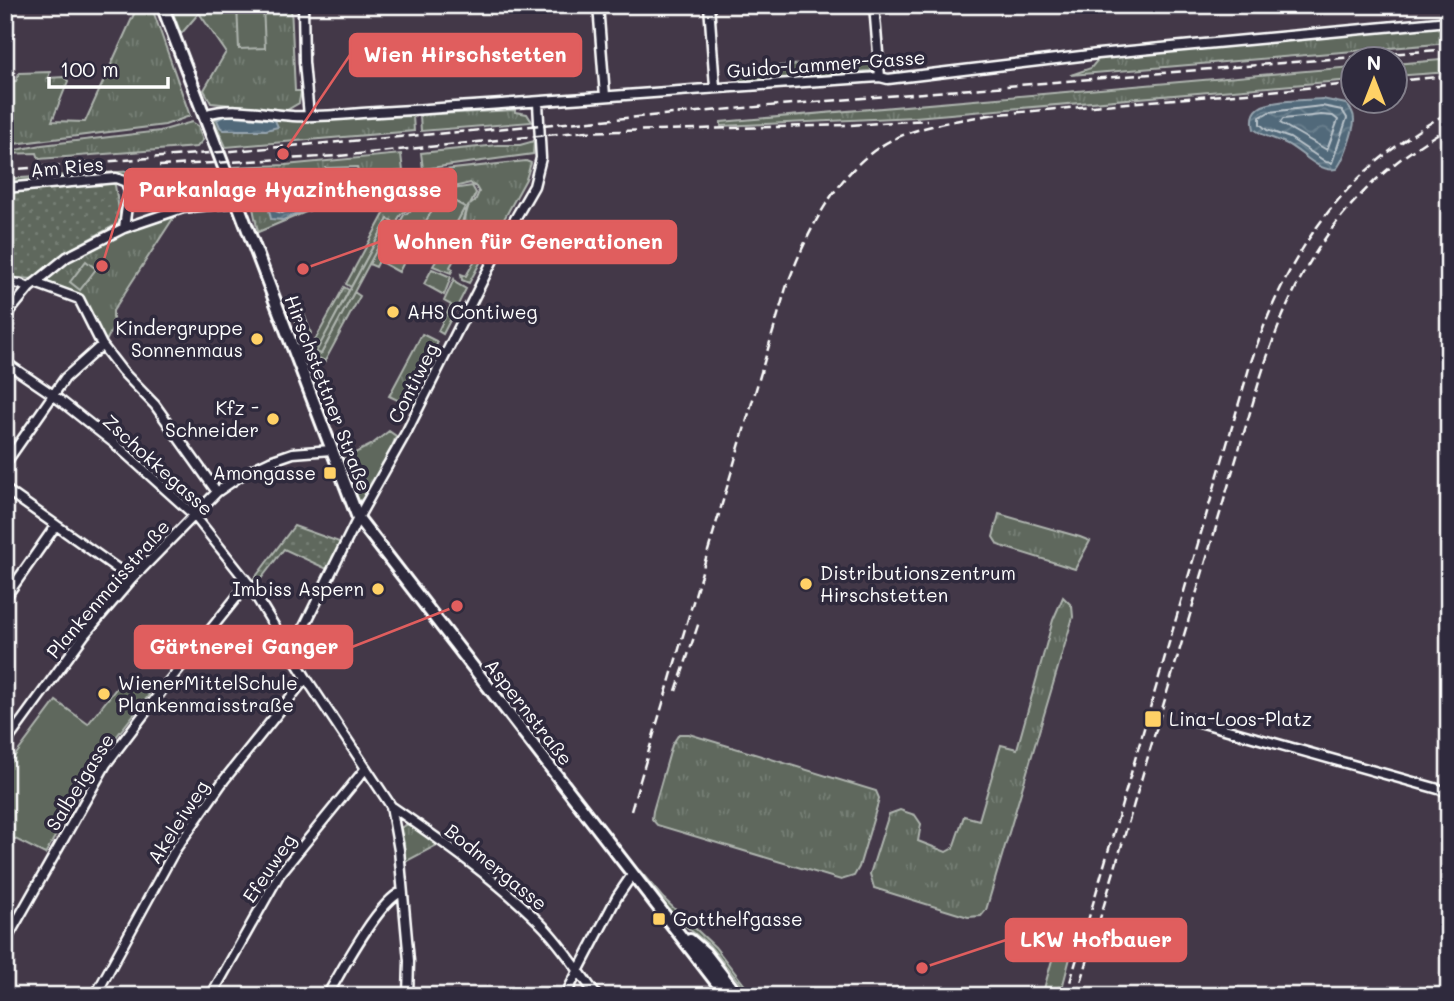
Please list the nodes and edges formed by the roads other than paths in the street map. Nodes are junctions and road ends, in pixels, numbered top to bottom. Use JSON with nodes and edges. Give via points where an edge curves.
{"nodes":[{"id":1,"x":162,"y":5,"type":"edge"},
{"id":2,"x":303,"y":5,"type":"edge"},
{"id":3,"x":598,"y":5,"type":"edge"},
{"id":4,"x":709,"y":5,"type":"edge"},
{"id":5,"x":874,"y":5,"type":"edge"},
{"id":6,"x":1449,"y":22,"type":"edge"},
{"id":7,"x":880,"y":77,"type":"junction"},
{"id":8,"x":715,"y":87,"type":"junction"},
{"id":9,"x":606,"y":96,"type":"junction"},
{"id":10,"x":538,"y":103,"type":"junction"},
{"id":11,"x":204,"y":115,"type":"junction"},
{"id":12,"x":309,"y":116,"type":"junction"},
{"id":13,"x":5,"y":188,"type":"edge"},
{"id":14,"x":237,"y":202,"type":"junction"},
{"id":15,"x":124,"y":228,"type":"junction"},
{"id":16,"x":5,"y":282,"type":"edge"},
{"id":17,"x":32,"y":286,"type":"junction"},
{"id":18,"x":5,"y":317,"type":"edge"},
{"id":19,"x":102,"y":345,"type":"junction"},
{"id":20,"x":5,"y":362,"type":"edge"},
{"id":21,"x":52,"y":394,"type":"junction"},
{"id":22,"x":331,"y":450,"type":"junction"},
{"id":23,"x":5,"y":464,"type":"edge"},
{"id":24,"x":5,"y":489,"type":"edge"},
{"id":25,"x":217,"y":492,"type":"junction"},
{"id":26,"x":194,"y":515,"type":"junction"},
{"id":27,"x":358,"y":518,"type":"junction"},
{"id":28,"x":57,"y":525,"type":"junction"},
{"id":29,"x":132,"y":579,"type":"junction"},
{"id":30,"x":248,"y":583,"type":"junction"},
{"id":31,"x":5,"y":598,"type":"edge"},
{"id":32,"x":288,"y":649,"type":"junction"},
{"id":33,"x":306,"y":678,"type":"junction"},
{"id":34,"x":1185,"y":718,"type":"dead end"},
{"id":35,"x":5,"y":744,"type":"edge"},
{"id":36,"x":366,"y":768,"type":"junction"},
{"id":37,"x":1449,"y":792,"type":"edge"},
{"id":38,"x":391,"y":806,"type":"junction"},
{"id":39,"x":632,"y":875,"type":"junction"},
{"id":40,"x":402,"y":892,"type":"junction"},
{"id":41,"x":674,"y":927,"type":"junction"},
{"id":42,"x":5,"y":942,"type":"edge"},
{"id":43,"x":578,"y":971,"type":"junction"},
{"id":44,"x":95,"y":996,"type":"edge"},
{"id":45,"x":212,"y":996,"type":"edge"},
{"id":46,"x":327,"y":996,"type":"edge"},
{"id":47,"x":408,"y":996,"type":"edge"},
{"id":48,"x":565,"y":996,"type":"edge"},
{"id":49,"x":597,"y":996,"type":"edge"},
{"id":50,"x":727,"y":996,"type":"edge"},
{"id":51,"x":738,"y":996,"type":"edge"}],
"edges":[{"from":1,"to":11,"type":"main road","name":"Hirschstettner Straße"},
{"from":2,"to":12,"type":"street"},
{"from":3,"to":9,"type":"street"},
{"from":4,"to":8,"type":"street"},
{"from":5,"to":7,"type":"street"},
{"from":6,"to":7,"type":"street","name":"Guido-Lammer-Gasse"},
{"from":7,"to":8,"type":"street","name":"Guido-Lammer-Gasse"},
{"from":8,"to":9,"type":"street","name":"Guido-Lammer-Gasse"},
{"from":9,"to":10,"type":"street","name":"Guido-Lammer-Gasse"},
{"from":10,"to":12,"type":"street","name":"Guido-Lammer-Gasse"},
{"from":10,"to":27,"type":"street","name":"Contiweg","via":[[541,158],[534,186]]},
{"from":11,"to":12,"type":"street","name":"Guido-Lammer-Gasse","via":[[239,110]]},
{"from":11,"to":14,"type":"main road","name":"Hirschstettner Straße"},
{"from":13,"to":15,"type":"street","name":"Am Ries","via":[[117,178],[126,182],[129,192]]},
{"from":14,"to":15,"type":"street","via":[[183,208]]},
{"from":14,"to":22,"type":"main road","name":"Hirschstettner Straße"},
{"from":15,"to":17,"type":"street","via":[[67,257]]},
{"from":16,"to":17,"type":"street"},
{"from":17,"to":18,"type":"street"},
{"from":17,"to":19,"type":"street","via":[[79,299]]},
{"from":19,"to":21,"type":"street"},
{"from":19,"to":25,"type":"street","via":[[155,405]]},
{"from":20,"to":21,"type":"street","name":"Zschokkegasse"},
{"from":21,"to":23,"type":"street"},
{"from":21,"to":26,"type":"street","name":"Zschokkegasse"},
{"from":22,"to":25,"type":"street","name":"Plankenmaisstraße","via":[[293,453],[270,461]]},
{"from":22,"to":27,"type":"main road","name":"Hirschstettner Straße"},
{"from":24,"to":28,"type":"street"},
{"from":25,"to":26,"type":"street","name":"Plankenmaisstraße"},
{"from":26,"to":29,"type":"street","name":"Plankenmaisstraße"},
{"from":26,"to":30,"type":"street","name":"Zschokkegasse"},
{"from":27,"to":32,"type":"street","via":[[300,635]]},
{"from":27,"to":39,"type":"main road","name":"Aspernstraße"},
{"from":28,"to":29,"type":"street"},
{"from":28,"to":31,"type":"street"},
{"from":29,"to":35,"type":"street","name":"Plankenmaisstraße","via":[[85,634]]},
{"from":30,"to":32,"type":"street","name":"Zschokkegasse"},
{"from":30,"to":42,"type":"street","name":"Salbeigasse","via":[[106,764]]},
{"from":32,"to":33,"type":"street","name":"Zschokkegasse"},
{"from":33,"to":36,"type":"street","name":"Zschokkegasse"},
{"from":33,"to":44,"type":"street","name":"Akeleiweg","via":[[175,850]]},
{"from":34,"to":37,"type":"street"},
{"from":36,"to":38,"type":"street","name":"Zschokkegasse"},
{"from":36,"to":45,"type":"street","name":"Efeuweg","via":[[279,875]]},
{"from":38,"to":40,"type":"street","name":"Zschokkegasse"},
{"from":38,"to":43,"type":"street","name":"Bodmergasse","via":[[492,878],[541,923]]},
{"from":39,"to":41,"type":"main road","name":"Aspernstraße"},
{"from":39,"to":43,"type":"street"},
{"from":40,"to":46,"type":"street","via":[[378,914]]},
{"from":40,"to":47,"type":"street","name":"Zschokkegasse"},
{"from":41,"to":50,"type":"main road","name":"Aspernstraße"},
{"from":41,"to":51,"type":"main road","name":"Aspernstraße","via":[[705,953]]},
{"from":43,"to":48,"type":"street"},
{"from":43,"to":49,"type":"street","name":"Bodmergasse"}]}
